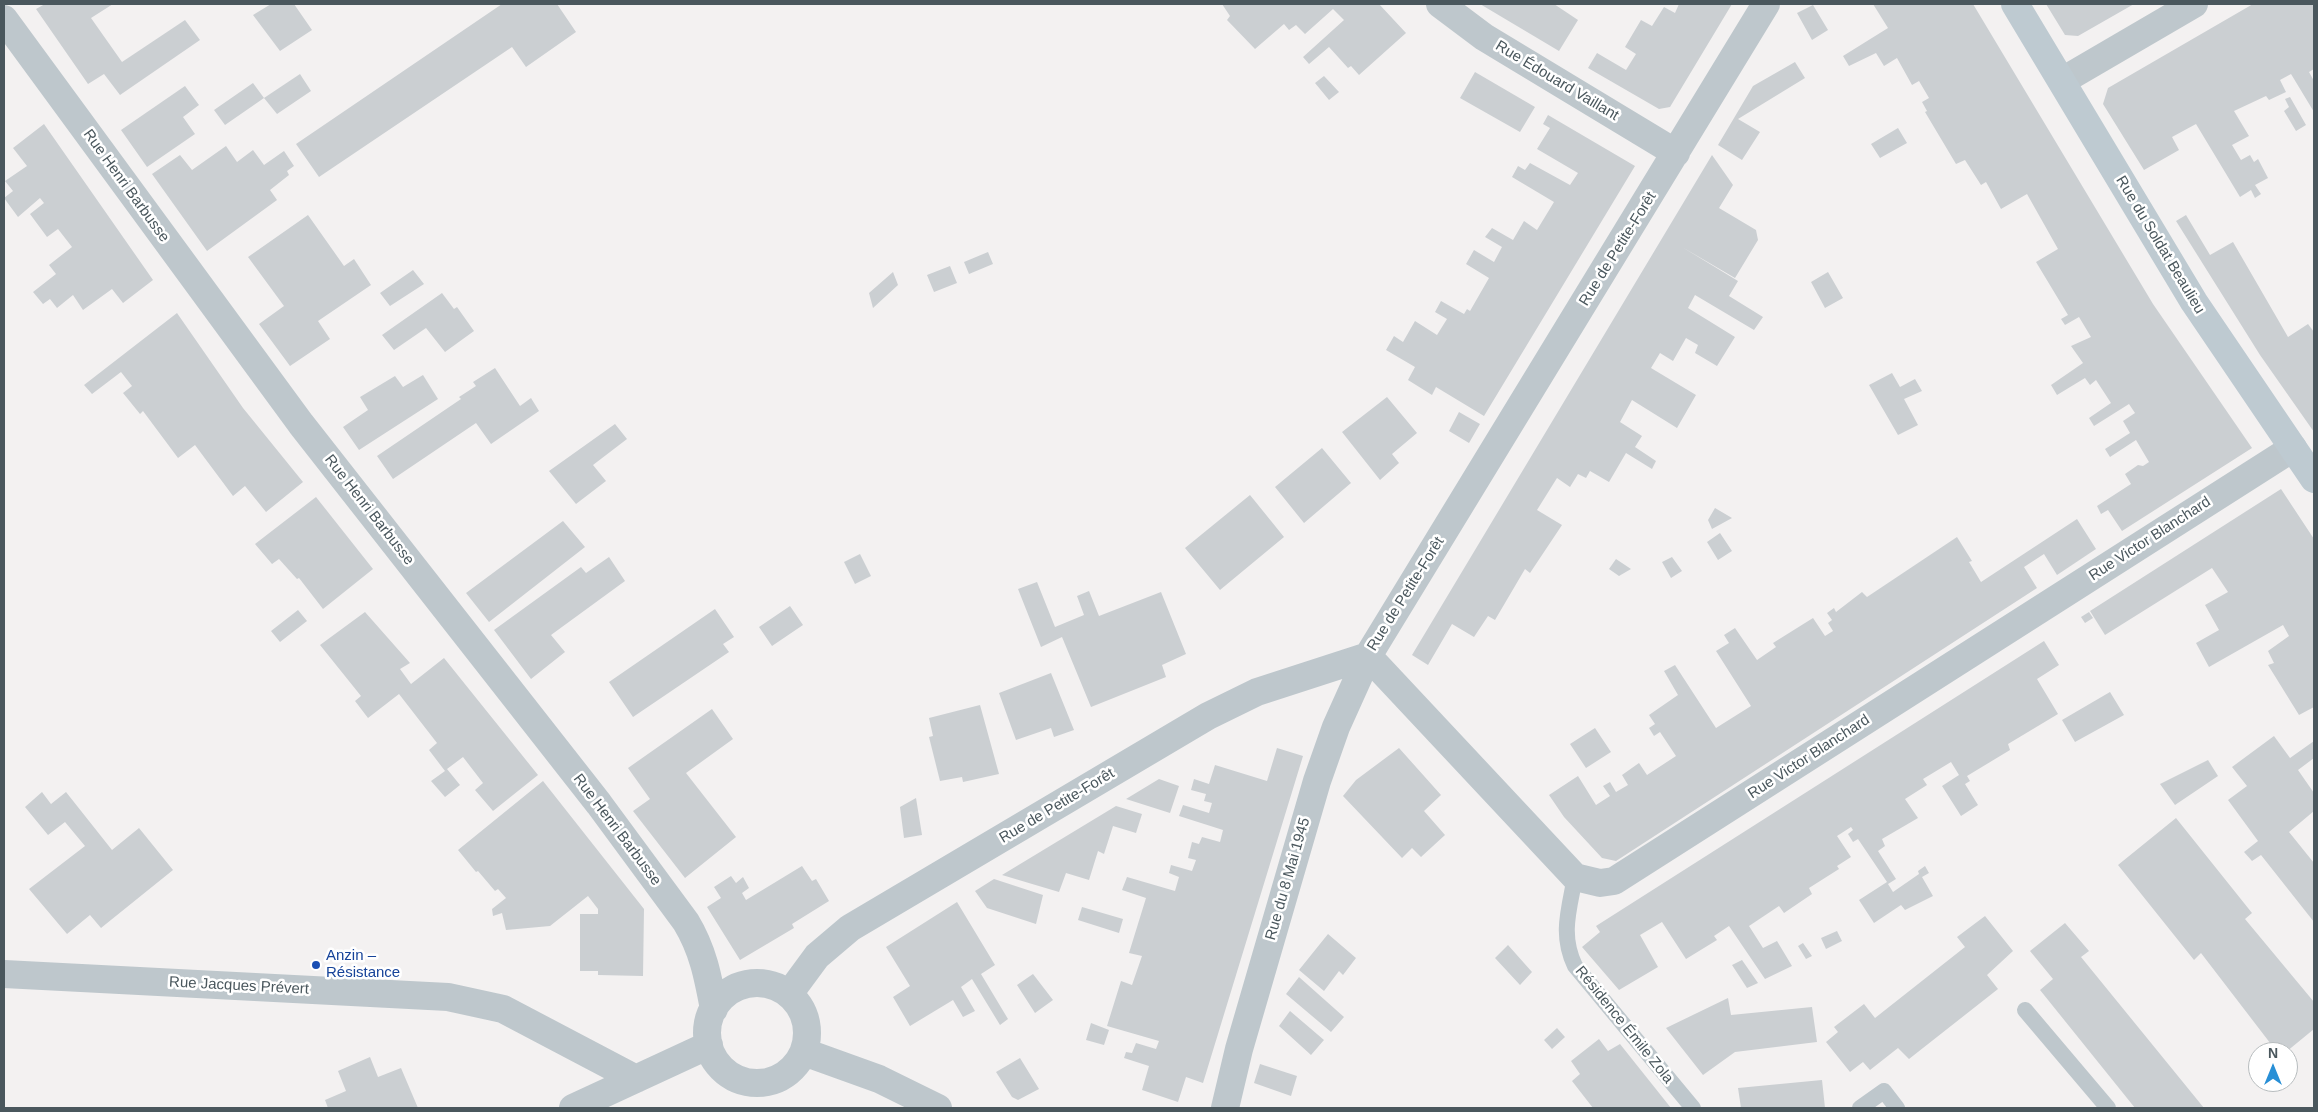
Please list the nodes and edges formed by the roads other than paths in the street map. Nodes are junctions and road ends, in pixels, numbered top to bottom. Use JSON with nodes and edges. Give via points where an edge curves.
{"nodes":[{"id":1,"x":1440,"y":4,"type":"edge"},
{"id":2,"x":1766,"y":4,"type":"edge"},
{"id":3,"x":2015,"y":4,"type":"edge"},
{"id":4,"x":2194,"y":4,"type":"edge"},
{"id":5,"x":4,"y":19,"type":"edge"},
{"id":6,"x":2062,"y":81,"type":"junction"},
{"id":7,"x":1676,"y":153,"type":"junction"},
{"id":8,"x":2293,"y":448,"type":"junction"},
{"id":9,"x":2314,"y":479,"type":"edge"},
{"id":10,"x":1368,"y":656,"type":"junction"},
{"id":11,"x":1575,"y":877,"type":"junction"},
{"id":12,"x":4,"y":974,"type":"edge"},
{"id":13,"x":789,"y":994,"type":"junction"},
{"id":14,"x":714,"y":1008,"type":"junction"},
{"id":15,"x":2025,"y":1010,"type":"dead end"},
{"id":16,"x":709,"y":1045,"type":"junction"},
{"id":17,"x":804,"y":1052,"type":"junction"},
{"id":18,"x":636,"y":1078,"type":"junction"},
{"id":19,"x":573,"y":1108,"type":"edge"},
{"id":20,"x":938,"y":1108,"type":"edge"},
{"id":21,"x":1225,"y":1108,"type":"edge"},
{"id":22,"x":1693,"y":1108,"type":"edge"},
{"id":23,"x":1860,"y":1108,"type":"edge"},
{"id":24,"x":1897,"y":1108,"type":"edge"},
{"id":25,"x":2108,"y":1108,"type":"edge"}],
"edges":[{"from":1,"to":7,"type":"street","name":"Rue Édouard Vaillant","via":[[1484,36]]},
{"from":2,"to":7,"type":"street","name":"Rue de Petite-Forêt"},
{"from":3,"to":6,"type":"street","name":"Rue du Soldat Beaulieu"},
{"from":4,"to":6,"type":"street"},
{"from":5,"to":14,"type":"street","name":"Rue Henri Barbusse","via":[[301,424],[599,804],[686,922],[706,966]]},
{"from":6,"to":8,"type":"street","name":"Rue du Soldat Beaulieu","via":[[2194,302]]},
{"from":7,"to":10,"type":"street","name":"Rue de Petite-Forêt"},
{"from":8,"to":9,"type":"street","name":"Rue du Soldat Beaulieu"},
{"from":8,"to":11,"type":"street","name":"Rue Victor Blanchard","via":[[1614,881],[1600,884]]},
{"from":10,"to":11,"type":"street"},
{"from":10,"to":13,"type":"street","name":"Rue de Petite-Forêt","via":[[1257,692],[1208,716],[850,928],[817,956]]},
{"from":10,"to":21,"type":"street","name":"Rue du 8 Mai 1945","via":[[1336,727],[1317,782],[1239,1049]]},
{"from":11,"to":22,"type":"lane","name":"Résidence Émile Zola","via":[[1566,936],[1575,966]]},
{"from":12,"to":18,"type":"street","name":"Rue Jacques Prévert","via":[[457,998],[511,1013]]},
{"from":13,"to":14,"type":"street","via":[[774,985],[748,984],[725,995]]},
{"from":13,"to":17,"type":"street","via":[[800,1006],[806,1020]]},
{"from":14,"to":16,"type":"street","via":[[709,1022]]},
{"from":15,"to":25,"type":"lane"},
{"from":16,"to":17,"type":"street","via":[[727,1072],[742,1080],[758,1083],[782,1076],[795,1066]]},
{"from":16,"to":18,"type":"street"},
{"from":17,"to":20,"type":"street","via":[[880,1079]]},
{"from":18,"to":19,"type":"street"},
{"from":23,"to":24,"type":"lane","via":[[1884,1091]]}]}
